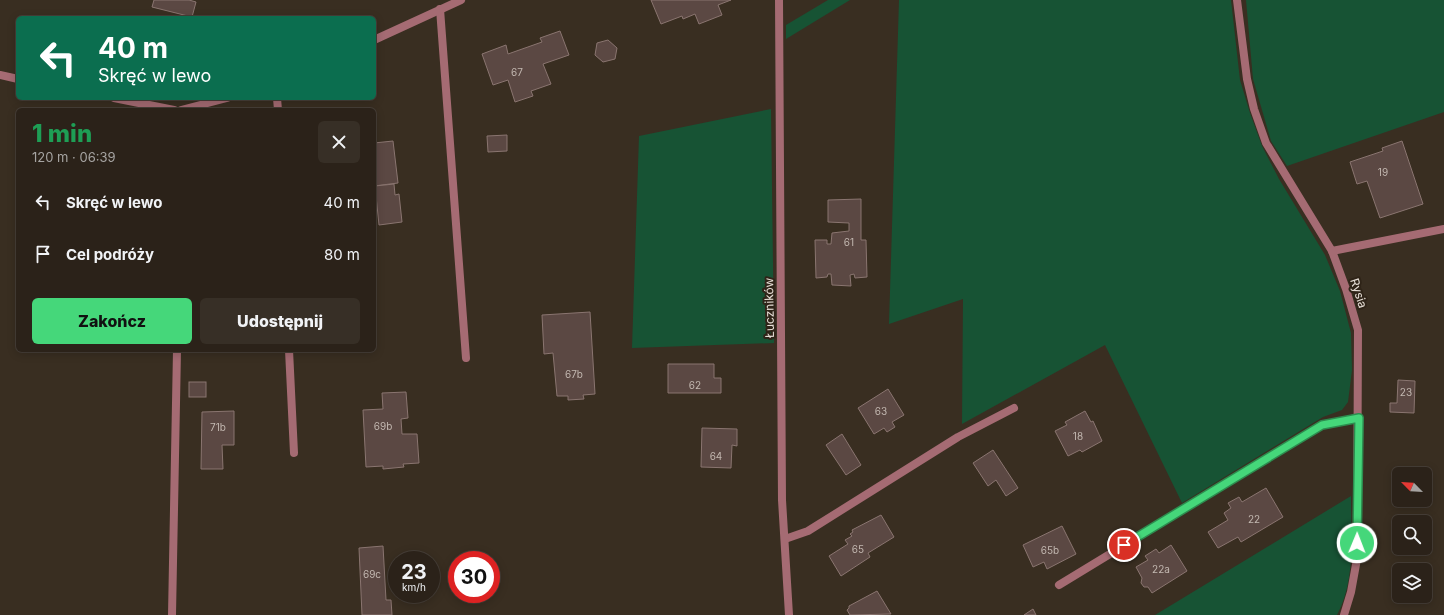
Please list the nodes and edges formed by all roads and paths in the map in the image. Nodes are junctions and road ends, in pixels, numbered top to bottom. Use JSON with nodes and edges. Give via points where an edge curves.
{"nodes":[{"id":1,"x":461,"y":0,"type":"edge"},
{"id":2,"x":779,"y":0,"type":"edge"},
{"id":3,"x":1237,"y":0,"type":"edge"},
{"id":4,"x":440,"y":9,"type":"junction"},
{"id":5,"x":376,"y":39,"type":"edge"},
{"id":6,"x":0,"y":75,"type":"edge"},
{"id":7,"x":16,"y":79,"type":"edge"},
{"id":8,"x":124,"y":100,"type":"edge"},
{"id":9,"x":219,"y":100,"type":"edge"},
{"id":10,"x":164,"y":108,"type":"edge"},
{"id":11,"x":189,"y":108,"type":"edge"},
{"id":12,"x":1444,"y":229,"type":"edge"},
{"id":13,"x":1332,"y":251,"type":"junction"},
{"id":14,"x":177,"y":352,"type":"edge"},
{"id":15,"x":289,"y":352,"type":"edge"},
{"id":16,"x":466,"y":358,"type":"dead end"},
{"id":17,"x":1014,"y":408,"type":"dead end"},
{"id":18,"x":1359,"y":418,"type":"junction"},
{"id":19,"x":294,"y":453,"type":"dead end"},
{"id":20,"x":785,"y":539,"type":"junction"},
{"id":21,"x":1059,"y":585,"type":"dead end"},
{"id":22,"x":1347,"y":613,"type":"edge"},
{"id":23,"x":172,"y":615,"type":"edge"},
{"id":24,"x":789,"y":615,"type":"edge"}],
"edges":[{"from":1,"to":4,"type":"street"},
{"from":2,"to":20,"type":"street","name":"Łuczników","via":[[782,500]]},
{"from":3,"to":13,"type":"street","name":"Rysia","via":[[1247,79],[1266,142]]},
{"from":4,"to":5,"type":"street"},
{"from":4,"to":16,"type":"street"},
{"from":6,"to":7,"type":"street"},
{"from":8,"to":10,"type":"street"},
{"from":9,"to":11,"type":"street"},
{"from":12,"to":13,"type":"street"},
{"from":13,"to":18,"type":"street","name":"Rysia","via":[[1358,330]]},
{"from":14,"to":23,"type":"street"},
{"from":15,"to":19,"type":"street"},
{"from":17,"to":20,"type":"street","via":[[958,437],[808,531]]},
{"from":18,"to":21,"type":"street","via":[[1322,425]]},
{"from":18,"to":22,"type":"street","name":"Rysia","via":[[1357,559]]},
{"from":20,"to":24,"type":"street","name":"Łuczników"}]}
